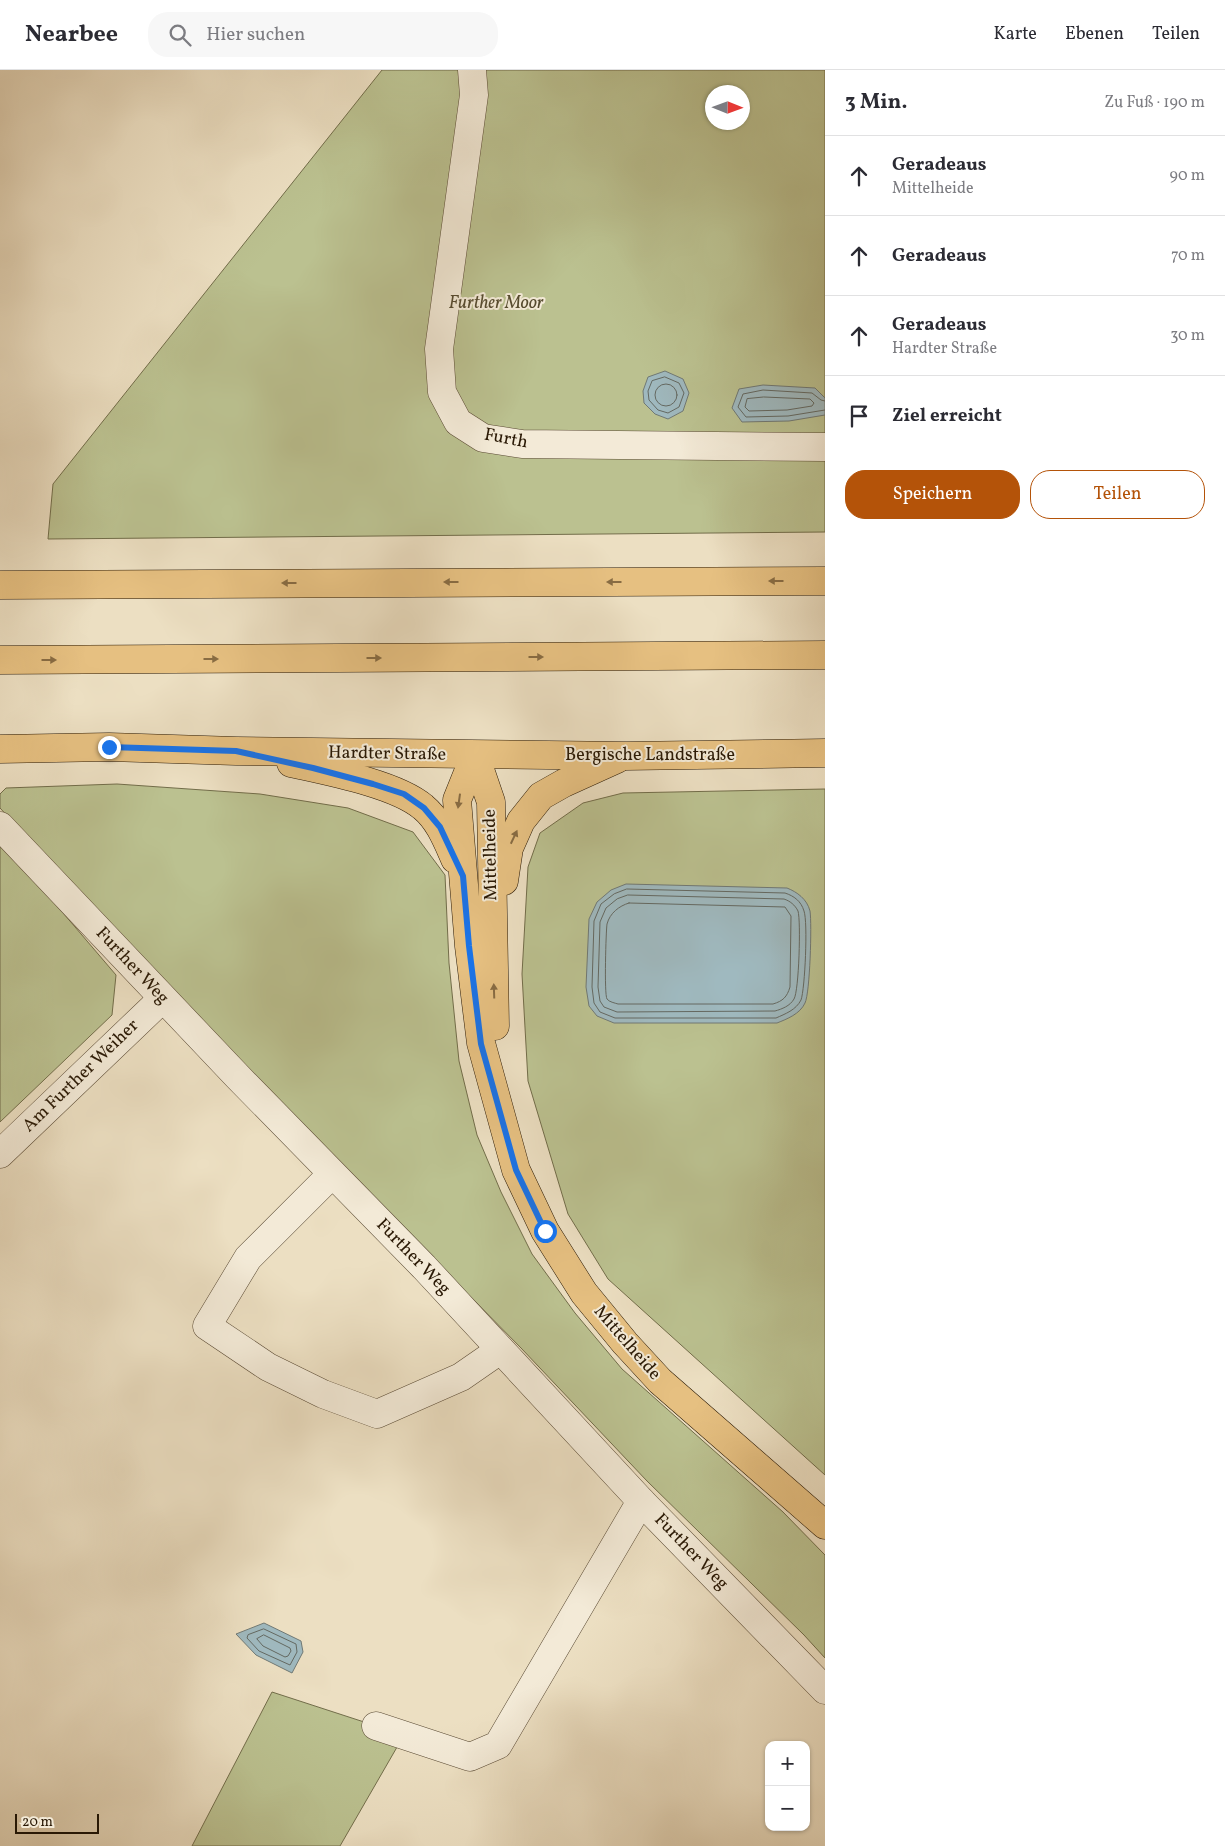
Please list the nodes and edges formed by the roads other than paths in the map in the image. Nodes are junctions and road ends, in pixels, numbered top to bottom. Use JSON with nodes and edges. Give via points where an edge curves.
{"nodes":[{"id":1,"x":472,"y":70,"type":"edge"},
{"id":2,"x":825,"y":447,"type":"edge"},
{"id":3,"x":825,"y":581,"type":"edge"},
{"id":4,"x":0,"y":584,"type":"edge"},
{"id":5,"x":825,"y":655,"type":"edge"},
{"id":6,"x":0,"y":660,"type":"edge"},
{"id":7,"x":0,"y":749,"type":"edge"},
{"id":8,"x":236,"y":751,"type":"junction"},
{"id":9,"x":825,"y":752,"type":"edge"},
{"id":10,"x":475,"y":755,"type":"junction"},
{"id":11,"x":626,"y":756,"type":"junction"},
{"id":12,"x":0,"y":826,"type":"edge"},
{"id":13,"x":463,"y":876,"type":"junction"},
{"id":14,"x":492,"y":953,"type":"junction"},
{"id":15,"x":162,"y":999,"type":"junction"},
{"id":16,"x":498,"y":1110,"type":"junction"},
{"id":17,"x":0,"y":1154,"type":"edge"},
{"id":18,"x":332,"y":1174,"type":"junction"},
{"id":19,"x":500,"y":1350,"type":"junction"},
{"id":20,"x":641,"y":1501,"type":"junction"},
{"id":21,"x":825,"y":1525,"type":"edge"},
{"id":22,"x":825,"y":1690,"type":"edge"},
{"id":23,"x":376,"y":1726,"type":"dead end"}],
"edges":[{"from":1,"to":2,"type":"street","name":"Furth","via":[[474,95],[439,349],[442,392],[458,422],[483,438],[522,444]]},
{"from":3,"to":4,"type":"main road","one_way":true},
{"from":6,"to":5,"type":"main road","one_way":true},
{"from":7,"to":8,"type":"main road","name":"Hardter Straße","via":[[109,747]]},
{"from":8,"to":10,"type":"main road","name":"Hardter Straße"},
{"from":8,"to":13,"type":"main road","via":[[313,768],[404,794],[424,808],[440,827]]},
{"from":9,"to":11,"type":"main road","name":"Bergische Landstraße"},
{"from":10,"to":11,"type":"main road","name":"Bergische Landstraße"},
{"from":10,"to":13,"type":"main road","name":"Mittelheide","one_way":true,"via":[[457,800]]},
{"from":10,"to":14,"type":"main road","name":"Mittelheide","via":[[491,802]]},
{"from":14,"to":11,"type":"main road","one_way":true,"via":[[509,848],[521,821],[541,796]]},
{"from":12,"to":15,"type":"street","name":"Further Weg"},
{"from":13,"to":16,"type":"main road","name":"Mittelheide","via":[[481,1044]]},
{"from":16,"to":14,"type":"main road","name":"Mittelheide","one_way":true},
{"from":15,"to":17,"type":"street","name":"Am Further Weiher"},
{"from":15,"to":18,"type":"street","name":"Further Weg"},
{"from":16,"to":21,"type":"main road","name":"Mittelheide","via":[[516,1170],[545,1231],[584,1293],[660,1381]]},
{"from":18,"to":19,"type":"street","name":"Further Weg"},
{"from":18,"to":19,"type":"street","via":[[248,1258],[207,1326],[268,1367],[323,1394],[378,1414],[461,1377]]},
{"from":19,"to":20,"type":"street","name":"Further Weg"},
{"from":20,"to":22,"type":"street","name":"Further Weg"},
{"from":20,"to":23,"type":"street","via":[[498,1745],[470,1757]]}]}
